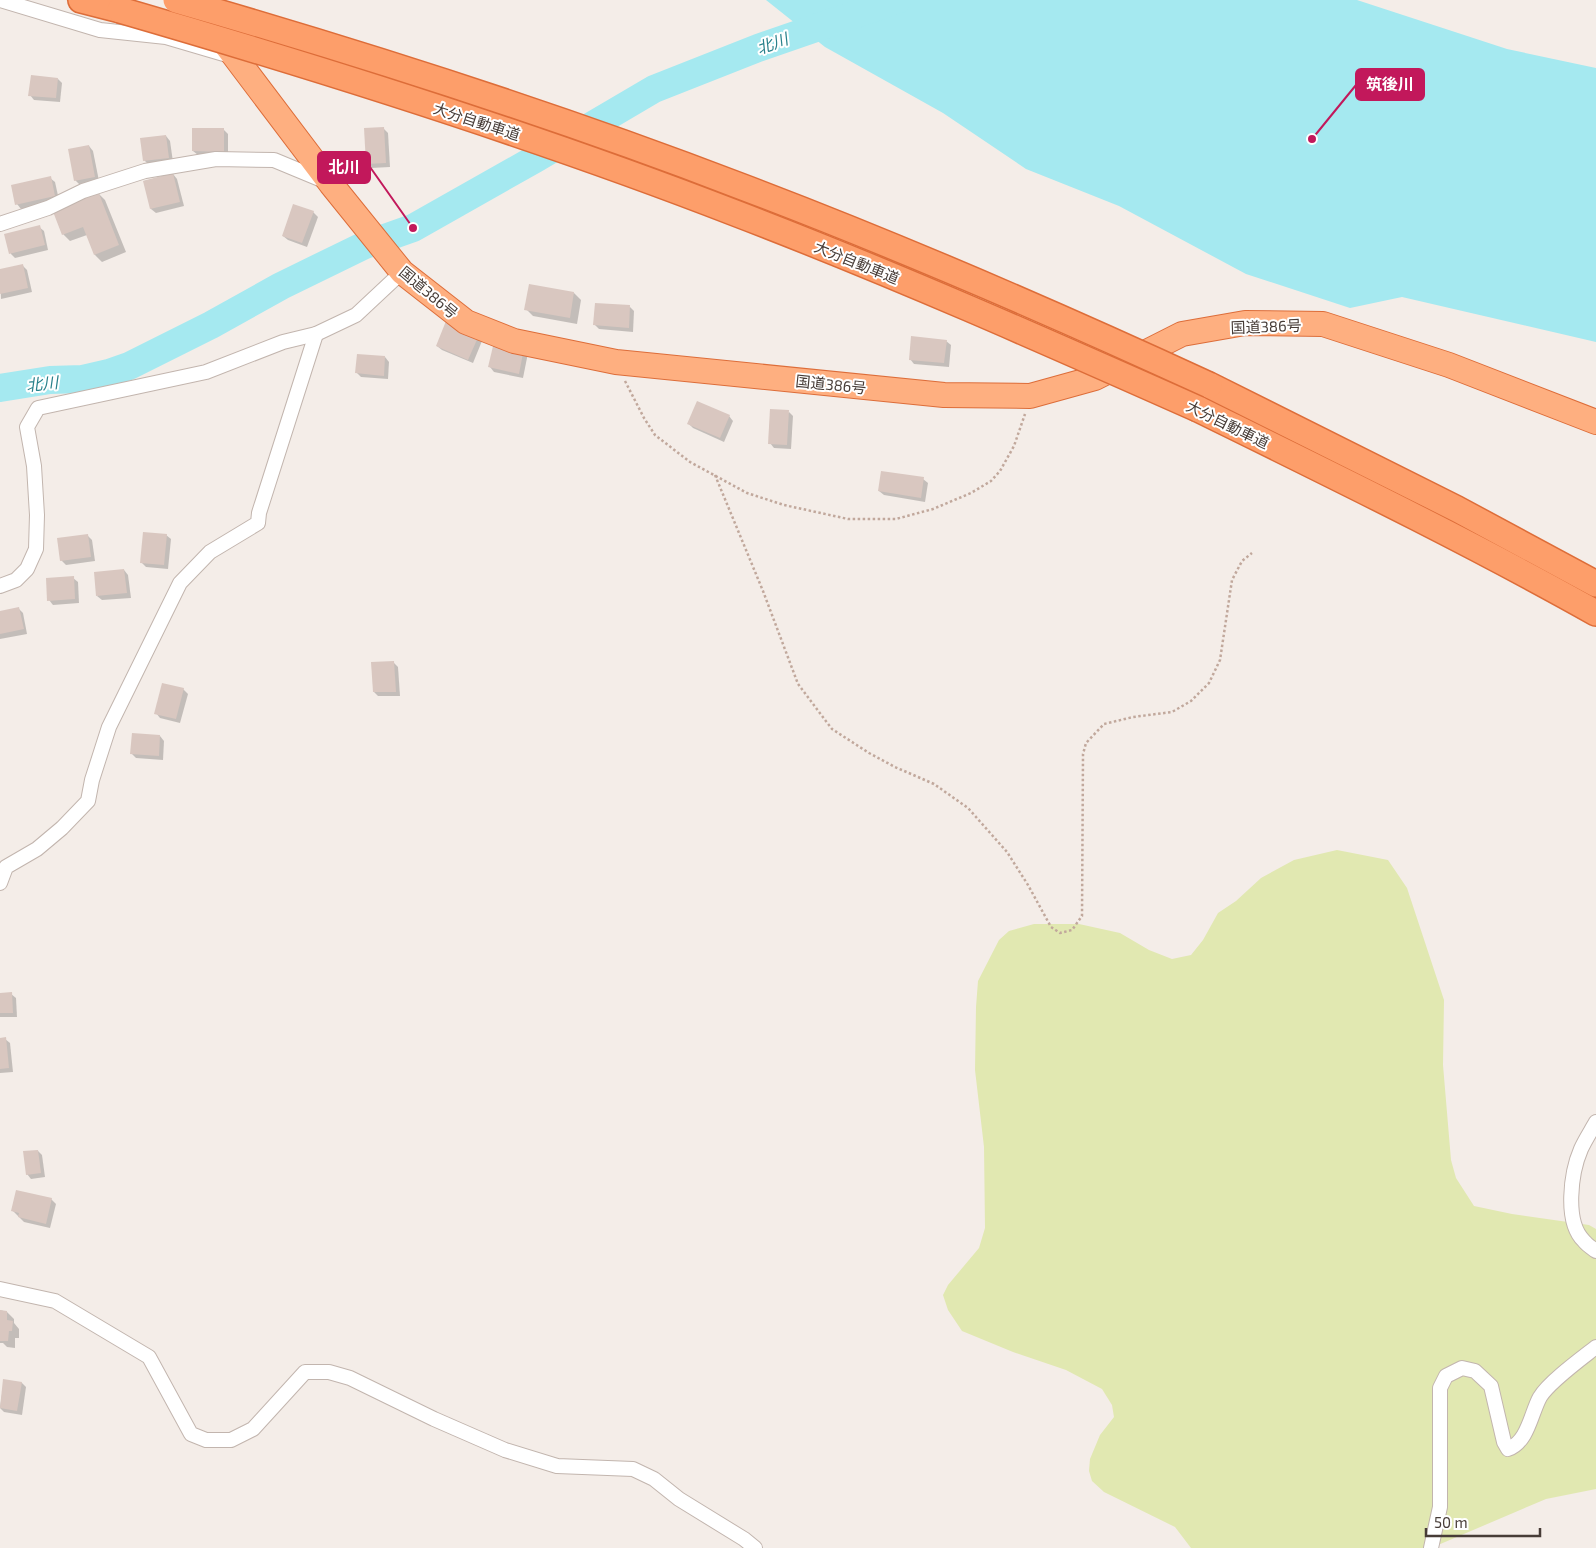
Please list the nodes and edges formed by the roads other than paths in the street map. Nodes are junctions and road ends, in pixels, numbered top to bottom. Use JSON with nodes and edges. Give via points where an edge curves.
{"nodes":[{"id":1,"x":0,"y":0,"type":"edge"},
{"id":2,"x":81,"y":0,"type":"edge"},
{"id":3,"x":191,"y":2,"type":"edge"},
{"id":4,"x":236,"y":58,"type":"junction"},
{"id":5,"x":331,"y":184,"type":"junction"},
{"id":6,"x":0,"y":224,"type":"edge"},
{"id":7,"x":398,"y":267,"type":"junction"},
{"id":8,"x":316,"y":334,"type":"junction"},
{"id":9,"x":1596,"y":422,"type":"edge"},
{"id":10,"x":1596,"y":584,"type":"edge"},
{"id":11,"x":0,"y":586,"type":"edge"},
{"id":12,"x":1596,"y":614,"type":"edge"},
{"id":13,"x":0,"y":883,"type":"edge"},
{"id":14,"x":1596,"y":1122,"type":"edge"},
{"id":15,"x":1596,"y":1251,"type":"edge"},
{"id":16,"x":0,"y":1288,"type":"edge"},
{"id":17,"x":1596,"y":1347,"type":"edge"},
{"id":18,"x":755,"y":1548,"type":"edge"},
{"id":19,"x":1431,"y":1548,"type":"edge"}],
"edges":[{"from":1,"to":4,"type":"street","via":[[100,30],[166,37]]},
{"from":2,"to":12,"type":"highway","name":"大分自動車道","bridge":true,"via":[[258,50],[486,123],[735,212],[860,262],[1198,409],[1448,534]]},
{"from":3,"to":4,"type":"highway","name":"国道386号"},
{"from":3,"to":10,"type":"highway","name":"大分自動車道","bridge":true,"via":[[460,87],[739,185],[858,232],[1097,333],[1209,385],[1449,505]]},
{"from":4,"to":5,"type":"highway","name":"国道386号"},
{"from":5,"to":6,"type":"street","via":[[274,160],[216,159],[145,172],[82,191],[48,208]]},
{"from":5,"to":7,"type":"highway","name":"国道386号"},
{"from":7,"to":8,"type":"street","via":[[356,315]]},
{"from":7,"to":9,"type":"highway","name":"国道386号","via":[[466,322],[514,341],[616,362],[944,395],[1030,396],[1095,378],[1182,334],[1245,323],[1323,324],[1449,365]]},
{"from":8,"to":11,"type":"street","via":[[283,342],[206,372],[38,408],[27,427],[34,466],[36,549],[27,568],[16,580]]},
{"from":8,"to":13,"type":"street","via":[[258,523],[210,552],[180,583],[109,727],[88,801],[62,828],[6,868]]},
{"from":14,"to":15,"type":"street","via":[[1581,1150],[1571,1195],[1574,1222],[1582,1241]]},
{"from":16,"to":18,"type":"street","via":[[55,1301],[149,1357],[192,1434],[206,1440],[231,1440],[252,1429],[305,1372],[329,1372],[350,1378],[505,1450],[557,1466],[633,1469],[654,1479]]},
{"from":17,"to":19,"type":"street","via":[[1541,1395],[1526,1430],[1515,1446],[1508,1449],[1491,1386],[1475,1371],[1462,1368],[1446,1376],[1440,1388],[1440,1507]]}]}
